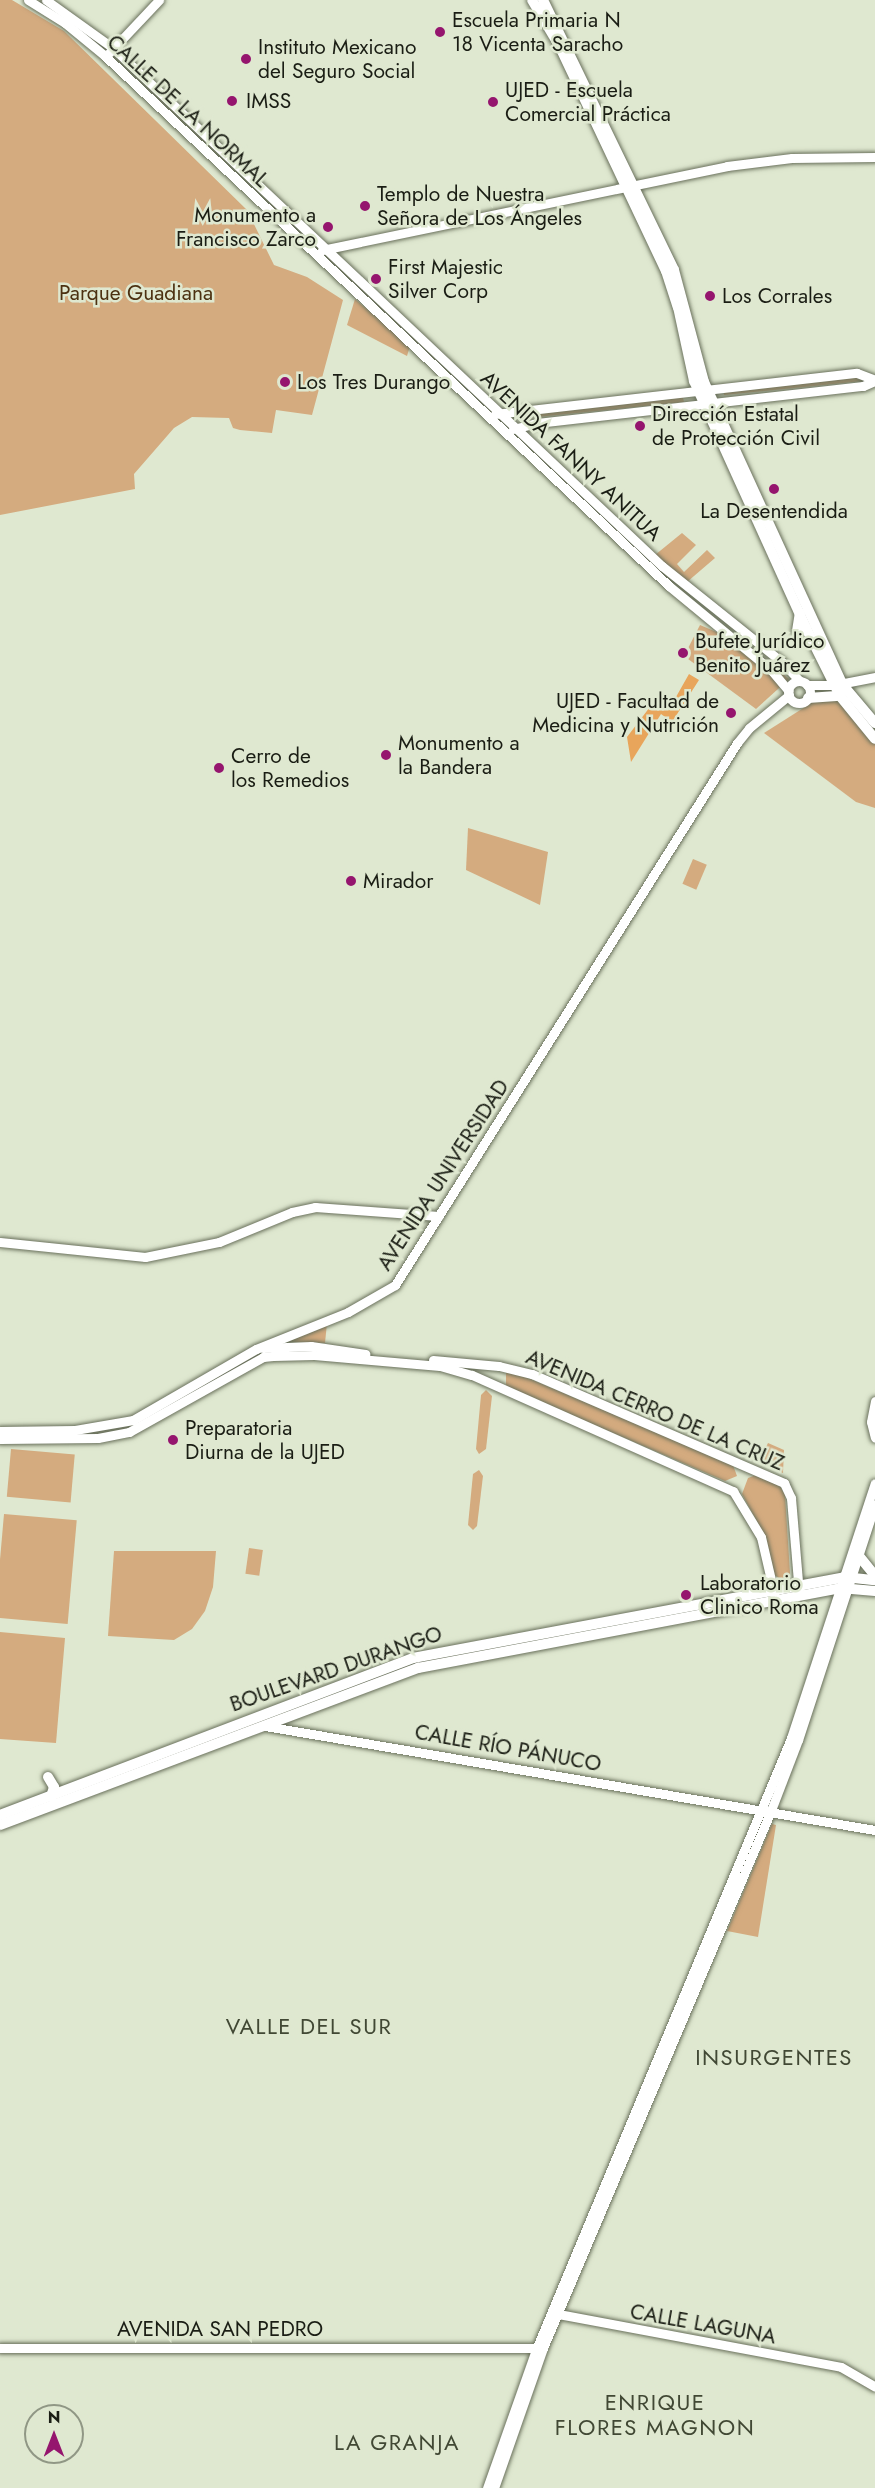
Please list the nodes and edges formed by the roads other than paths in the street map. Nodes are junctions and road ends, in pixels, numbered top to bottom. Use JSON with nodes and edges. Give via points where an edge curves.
{"nodes":[{"id":1,"x":28,"y":0,"type":"edge"},
{"id":2,"x":46,"y":0,"type":"edge"},
{"id":3,"x":159,"y":0,"type":"edge"},
{"id":4,"x":532,"y":0,"type":"edge"},
{"id":5,"x":543,"y":0,"type":"edge"},
{"id":6,"x":535,"y":18,"type":"dead end"},
{"id":7,"x":113,"y":48,"type":"junction"},
{"id":8,"x":105,"y":56,"type":"junction"},
{"id":9,"x":602,"y":138,"type":"junction"},
{"id":10,"x":875,"y":157,"type":"edge"},
{"id":11,"x":601,"y":158,"type":"dead end"},
{"id":12,"x":629,"y":184,"type":"junction"},
{"id":13,"x":326,"y":247,"type":"junction"},
{"id":14,"x":316,"y":256,"type":"junction"},
{"id":15,"x":666,"y":271,"type":"junction"},
{"id":16,"x":352,"y":288,"type":"junction"},
{"id":17,"x":366,"y":289,"type":"junction"},
{"id":18,"x":664,"y":292,"type":"dead end"},
{"id":19,"x":872,"y":378,"type":"edge"},
{"id":20,"x":703,"y":391,"type":"junction"},
{"id":21,"x":710,"y":404,"type":"junction"},
{"id":22,"x":520,"y":410,"type":"junction"},
{"id":23,"x":493,"y":415,"type":"junction"},
{"id":24,"x":537,"y":423,"type":"junction"},
{"id":25,"x":511,"y":428,"type":"junction"},
{"id":26,"x":800,"y":613,"type":"junction"},
{"id":27,"x":821,"y":617,"type":"dead end"},
{"id":28,"x":797,"y":631,"type":"dead end"},
{"id":29,"x":820,"y":636,"type":"junction"},
{"id":30,"x":875,"y":676,"type":"edge"},
{"id":31,"x":803,"y":683,"type":"junction"},
{"id":32,"x":842,"y":683,"type":"junction"},
{"id":33,"x":789,"y":693,"type":"junction"},
{"id":34,"x":840,"y":696,"type":"junction"},
{"id":35,"x":812,"y":698,"type":"junction"},
{"id":36,"x":875,"y":723,"type":"edge"},
{"id":37,"x":875,"y":739,"type":"edge"},
{"id":38,"x":439,"y":1216,"type":"junction"},
{"id":39,"x":0,"y":1242,"type":"edge"},
{"id":40,"x":256,"y":1349,"type":"junction"},
{"id":41,"x":874,"y":1406,"type":"edge"},
{"id":42,"x":0,"y":1431,"type":"edge"},
{"id":43,"x":875,"y":1438,"type":"edge"},
{"id":44,"x":0,"y":1439,"type":"edge"},
{"id":45,"x":875,"y":1483,"type":"edge"},
{"id":46,"x":875,"y":1504,"type":"edge"},
{"id":47,"x":859,"y":1556,"type":"junction"},
{"id":48,"x":875,"y":1578,"type":"edge"},
{"id":49,"x":846,"y":1582,"type":"junction"},
{"id":50,"x":798,"y":1590,"type":"junction"},
{"id":51,"x":875,"y":1591,"type":"edge"},
{"id":52,"x":775,"y":1595,"type":"junction"},
{"id":53,"x":249,"y":1720,"type":"junction"},
{"id":54,"x":262,"y":1726,"type":"junction"},
{"id":55,"x":48,"y":1777,"type":"dead end"},
{"id":56,"x":51,"y":1797,"type":"junction"},
{"id":57,"x":765,"y":1812,"type":"junction"},
{"id":58,"x":0,"y":1815,"type":"edge"},
{"id":59,"x":0,"y":1825,"type":"edge"},
{"id":60,"x":875,"y":1830,"type":"edge"},
{"id":61,"x":554,"y":2314,"type":"junction"},
{"id":62,"x":540,"y":2347,"type":"junction"},
{"id":63,"x":0,"y":2348,"type":"edge"},
{"id":64,"x":875,"y":2387,"type":"edge"},
{"id":65,"x":487,"y":2488,"type":"edge"},
{"id":66,"x":494,"y":2488,"type":"edge"}],
"edges":[{"from":1,"to":8,"type":"street","name":"CALLE DE LA NORMAL","via":[[65,23]]},
{"from":2,"to":7,"type":"street","name":"CALLE DE LA NORMAL"},
{"from":3,"to":7,"type":"street"},
{"from":4,"to":6,"type":"main road"},
{"from":4,"to":9,"type":"main road","via":[[553,33]]},
{"from":5,"to":12,"type":"main road"},
{"from":7,"to":8,"type":"street"},
{"from":7,"to":13,"type":"street","name":"CALLE DE LA NORMAL"},
{"from":8,"to":14,"type":"street","name":"CALLE DE LA NORMAL"},
{"from":9,"to":11,"type":"main road"},
{"from":9,"to":12,"type":"main road"},
{"from":10,"to":12,"type":"street","via":[[764,161]]},
{"from":12,"to":13,"type":"street","via":[[500,215]]},
{"from":12,"to":15,"type":"main road"},
{"from":12,"to":20,"type":"main road","via":[[683,293]]},
{"from":13,"to":14,"type":"street"},
{"from":13,"to":17,"type":"street","name":"AVENIDA FANNY ANITUA"},
{"from":14,"to":16,"type":"street","name":"AVENIDA FANNY ANITUA"},
{"from":15,"to":18,"type":"main road"},
{"from":15,"to":20,"type":"main road"},
{"from":16,"to":17,"type":"street"},
{"from":16,"to":23,"type":"street","name":"AVENIDA FANNY ANITUA"},
{"from":17,"to":23,"type":"street","name":"AVENIDA FANNY ANITUA"},
{"from":19,"to":20,"type":"street"},
{"from":19,"to":21,"type":"street","via":[[863,386]]},
{"from":20,"to":21,"type":"main road"},
{"from":20,"to":22,"type":"street"},
{"from":21,"to":24,"type":"street"},
{"from":21,"to":26,"type":"main road"},
{"from":21,"to":29,"type":"main road"},
{"from":22,"to":23,"type":"street"},
{"from":22,"to":24,"type":"street","via":[[523,418]]},
{"from":22,"to":25,"type":"street"},
{"from":23,"to":25,"type":"street","name":"AVENIDA FANNY ANITUA"},
{"from":24,"to":25,"type":"street"},
{"from":25,"to":31,"type":"street","name":"AVENIDA FANNY ANITUA","via":[[689,590]]},
{"from":25,"to":33,"type":"street","name":"AVENIDA FANNY ANITUA","via":[[669,586],[777,675]]},
{"from":26,"to":28,"type":"main road"},
{"from":26,"to":32,"type":"main road"},
{"from":27,"to":29,"type":"main road"},
{"from":29,"to":32,"type":"main road"},
{"from":30,"to":32,"type":"street"},
{"from":31,"to":32,"type":"street"},
{"from":31,"to":33,"type":"street","name":"AVENIDA UNIVERSIDAD"},
{"from":31,"to":35,"type":"street"},
{"from":32,"to":34,"type":"main road"},
{"from":32,"to":35,"type":"main road"},
{"from":32,"to":36,"type":"main road"},
{"from":33,"to":35,"type":"street","via":[[798,702]]},
{"from":33,"to":38,"type":"street","name":"AVENIDA UNIVERSIDAD","via":[[743,735]]},
{"from":34,"to":35,"type":"main road"},
{"from":34,"to":37,"type":"main road"},
{"from":38,"to":39,"type":"street","via":[[315,1207],[292,1212],[219,1242],[146,1257]]},
{"from":38,"to":40,"type":"street","name":"AVENIDA UNIVERSIDAD","via":[[405,1274],[388,1291],[348,1312]]},
{"from":40,"to":42,"type":"street","name":"AVENIDA UNIVERSIDAD","via":[[202,1383],[116,1425]]},
{"from":40,"to":50,"type":"street","name":"AVENIDA CERRO DE LA CRUZ","via":[[311,1346],[515,1369],[772,1475],[784,1483],[791,1498]]},
{"from":41,"to":43,"type":"street"},
{"from":44,"to":52,"type":"street","name":"AVENIDA CERRO DE LA CRUZ","via":[[98,1438],[129,1432],[263,1357],[314,1355],[455,1370],[733,1491],[761,1537]]},
{"from":45,"to":49,"type":"street"},
{"from":46,"to":47,"type":"street"},
{"from":47,"to":48,"type":"main road"},
{"from":47,"to":49,"type":"street"},
{"from":48,"to":49,"type":"main road","name":"BOULEVARD DURANGO"},
{"from":49,"to":50,"type":"main road","name":"BOULEVARD DURANGO"},
{"from":49,"to":51,"type":"main road","name":"BOULEVARD DURANGO"},
{"from":49,"to":57,"type":"street"},
{"from":50,"to":52,"type":"main road","name":"BOULEVARD DURANGO"},
{"from":52,"to":53,"type":"main road","name":"BOULEVARD DURANGO","via":[[460,1646],[413,1658]]},
{"from":52,"to":54,"type":"main road","name":"BOULEVARD DURANGO","via":[[418,1668]]},
{"from":53,"to":54,"type":"street","name":"CALLE RÍO PÁNUCO"},
{"from":53,"to":56,"type":"main road","name":"BOULEVARD DURANGO"},
{"from":54,"to":57,"type":"street","name":"CALLE RÍO PÁNUCO"},
{"from":54,"to":59,"type":"main road","name":"BOULEVARD DURANGO"},
{"from":55,"to":56,"type":"main road","via":[[54,1787]]},
{"from":56,"to":58,"type":"main road","name":"BOULEVARD DURANGO"},
{"from":57,"to":60,"type":"street","name":"CALLE RÍO PÁNUCO"},
{"from":57,"to":61,"type":"street"},
{"from":61,"to":62,"type":"street"},
{"from":61,"to":64,"type":"street","name":"CALLE LAGUNA","via":[[849,2371]]},
{"from":62,"to":63,"type":"street","name":"AVENIDA SAN PEDRO"},
{"from":62,"to":65,"type":"street"},
{"from":62,"to":66,"type":"street"}]}
